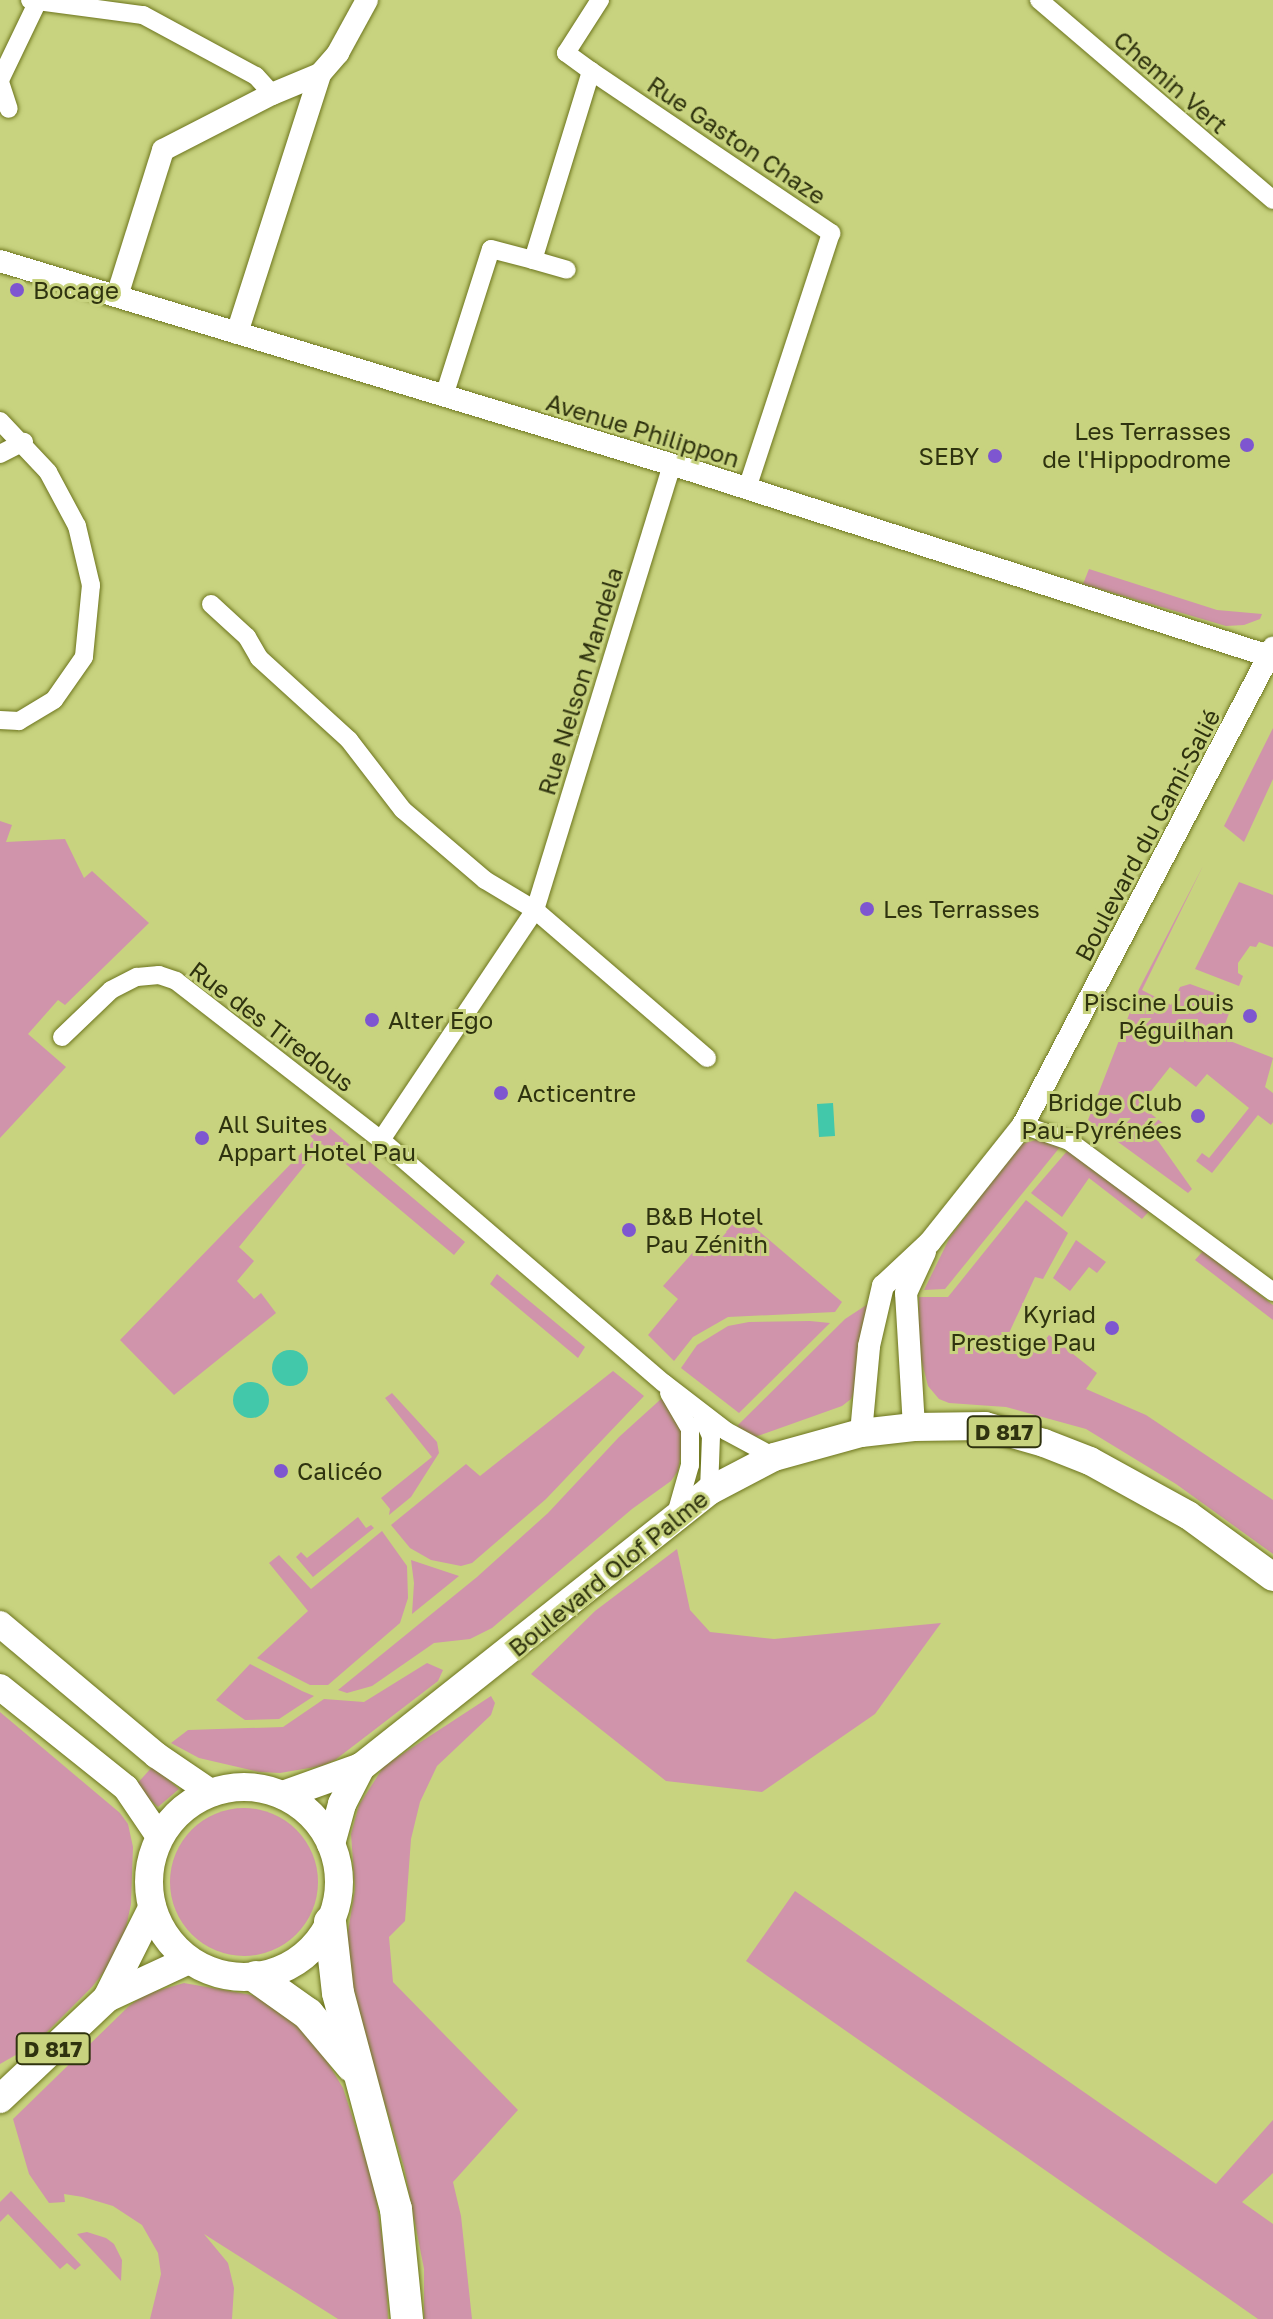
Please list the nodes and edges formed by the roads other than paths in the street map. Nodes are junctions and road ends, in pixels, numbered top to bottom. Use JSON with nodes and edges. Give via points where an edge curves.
{"nodes":[{"id":1,"x":367,"y":0,"type":"edge"},
{"id":2,"x":600,"y":0,"type":"edge"},
{"id":3,"x":1039,"y":0,"type":"edge"},
{"id":4,"x":34,"y":1,"type":"edge"},
{"id":5,"x":146,"y":7,"type":"edge"},
{"id":6,"x":591,"y":71,"type":"junction"},
{"id":7,"x":320,"y":74,"type":"junction"},
{"id":8,"x":0,"y":81,"type":"edge"},
{"id":9,"x":272,"y":94,"type":"junction"},
{"id":10,"x":9,"y":109,"type":"dead end"},
{"id":11,"x":1273,"y":200,"type":"edge"},
{"id":12,"x":533,"y":260,"type":"junction"},
{"id":13,"x":0,"y":261,"type":"edge"},
{"id":14,"x":567,"y":270,"type":"dead end"},
{"id":15,"x":117,"y":296,"type":"junction"},
{"id":16,"x":237,"y":333,"type":"junction"},
{"id":17,"x":444,"y":396,"type":"junction"},
{"id":18,"x":0,"y":421,"type":"edge"},
{"id":19,"x":24,"y":442,"type":"junction"},
{"id":20,"x":0,"y":454,"type":"edge"},
{"id":21,"x":672,"y":465,"type":"junction"},
{"id":22,"x":747,"y":489,"type":"junction"},
{"id":23,"x":211,"y":604,"type":"dead end"},
{"id":24,"x":1271,"y":652,"type":"edge"},
{"id":25,"x":0,"y":720,"type":"edge"},
{"id":26,"x":535,"y":910,"type":"junction"},
{"id":27,"x":62,"y":1037,"type":"dead end"},
{"id":28,"x":707,"y":1058,"type":"dead end"},
{"id":29,"x":1023,"y":1125,"type":"junction"},
{"id":30,"x":381,"y":1140,"type":"junction"},
{"id":31,"x":930,"y":1242,"type":"junction"},
{"id":32,"x":1273,"y":1292,"type":"edge"},
{"id":33,"x":664,"y":1383,"type":"junction"},
{"id":34,"x":699,"y":1410,"type":"junction"},
{"id":35,"x":914,"y":1427,"type":"junction"},
{"id":36,"x":861,"y":1433,"type":"junction"},
{"id":37,"x":774,"y":1457,"type":"junction"},
{"id":38,"x":709,"y":1491,"type":"junction"},
{"id":39,"x":676,"y":1514,"type":"junction"},
{"id":40,"x":1273,"y":1577,"type":"edge"},
{"id":41,"x":0,"y":1624,"type":"edge"},
{"id":42,"x":0,"y":1687,"type":"edge"},
{"id":43,"x":361,"y":1767,"type":"junction"},
{"id":44,"x":212,"y":1793,"type":"junction"},
{"id":45,"x":283,"y":1795,"type":"junction"},
{"id":46,"x":160,"y":1838,"type":"junction"},
{"id":47,"x":331,"y":1844,"type":"junction"},
{"id":48,"x":152,"y":1908,"type":"junction"},
{"id":49,"x":330,"y":1922,"type":"junction"},
{"id":50,"x":189,"y":1960,"type":"junction"},
{"id":51,"x":256,"y":1977,"type":"junction"},
{"id":52,"x":107,"y":1998,"type":"junction"},
{"id":53,"x":358,"y":2074,"type":"junction"},
{"id":54,"x":0,"y":2099,"type":"edge"},
{"id":55,"x":407,"y":2319,"type":"edge"}],
"edges":[{"from":1,"to":7,"type":"street"},
{"from":2,"to":6,"type":"street","via":[[566,53]]},
{"from":3,"to":11,"type":"street","name":"Chemin Vert"},
{"from":4,"to":5,"type":"street"},
{"from":4,"to":8,"type":"street"},
{"from":5,"to":9,"type":"street","via":[[256,76]]},
{"from":6,"to":12,"type":"street"},
{"from":6,"to":22,"type":"street","name":"Rue Gaston Chaze","via":[[831,233]]},
{"from":7,"to":9,"type":"street"},
{"from":7,"to":16,"type":"street"},
{"from":8,"to":10,"type":"street"},
{"from":9,"to":15,"type":"street","via":[[163,150]]},
{"from":12,"to":14,"type":"street"},
{"from":12,"to":17,"type":"street","via":[[491,249]]},
{"from":13,"to":15,"type":"street","name":"Avenue Philippon"},
{"from":15,"to":16,"type":"street","name":"Avenue Philippon"},
{"from":16,"to":17,"type":"street","name":"Avenue Philippon"},
{"from":17,"to":21,"type":"street","name":"Avenue Philippon"},
{"from":18,"to":19,"type":"street"},
{"from":19,"to":20,"type":"street"},
{"from":19,"to":25,"type":"street","via":[[48,472],[77,526],[91,585],[84,657],[54,700],[19,721]]},
{"from":21,"to":22,"type":"street","name":"Avenue Philippon"},
{"from":21,"to":26,"type":"street","name":"Rue Nelson Mandela"},
{"from":22,"to":24,"type":"street","name":"Avenue Philippon"},
{"from":23,"to":26,"type":"street","via":[[247,637],[259,658],[349,740],[403,810],[485,880]]},
{"from":24,"to":29,"type":"street","name":"Boulevard du Cami-Salié"},
{"from":26,"to":28,"type":"street"},
{"from":26,"to":30,"type":"street","name":"Rue Nelson Mandela"},
{"from":27,"to":30,"type":"street","name":"Rue des Tiredous","via":[[111,990],[137,977],[168,978]]},
{"from":29,"to":31,"type":"street","name":"Boulevard du Cami-Salié"},
{"from":29,"to":32,"type":"street","via":[[1069,1141]]},
{"from":30,"to":33,"type":"street","name":"Rue des Tiredous"},
{"from":31,"to":35,"type":"street","name":"Boulevard du Cami-Salié","via":[[906,1293]]},
{"from":31,"to":36,"type":"street","name":"Boulevard du Cami-Salié","via":[[883,1286],[869,1346]]},
{"from":33,"to":34,"type":"street","name":"Rue des Tiredous"},
{"from":33,"to":39,"type":"street","name":"Rue des Tiredous","via":[[690,1429],[690,1465]]},
{"from":34,"to":37,"type":"street","name":"Rue des Tiredous"},
{"from":34,"to":38,"type":"street","via":[[711,1436]]},
{"from":35,"to":36,"type":"main road","name":"Boulevard Olof Palme","number":"D 817"},
{"from":35,"to":40,"type":"main road","name":"Boulevard Olof Palme","number":"D 817","via":[[985,1426],[1090,1461],[1188,1515]]},
{"from":36,"to":37,"type":"main road","name":"Boulevard Olof Palme","number":"D 817"},
{"from":37,"to":38,"type":"main road","name":"Boulevard Olof Palme","number":"D 817"},
{"from":38,"to":39,"type":"main road","name":"Boulevard Olof Palme","number":"D 817"},
{"from":39,"to":43,"type":"main road","name":"Boulevard Olof Palme","number":"D 817"},
{"from":41,"to":44,"type":"main road","via":[[156,1755]]},
{"from":42,"to":46,"type":"main road","via":[[126,1788]]},
{"from":43,"to":45,"type":"main road","name":"Boulevard Olof Palme","number":"D 817"},
{"from":43,"to":47,"type":"main road","name":"Boulevard Olof Palme","number":"D 817","via":[[342,1804]]},
{"from":44,"to":45,"type":"main road","via":[[245,1787]]},
{"from":44,"to":46,"type":"main road","via":[[186,1806]]},
{"from":45,"to":47,"type":"main road","via":[[311,1815]]},
{"from":46,"to":48,"type":"main road","via":[[150,1864]]},
{"from":47,"to":49,"type":"main road","via":[[338,1875]]},
{"from":48,"to":50,"type":"main road","via":[[165,1937]]},
{"from":48,"to":52,"type":"main road","number":"D 817"},
{"from":49,"to":51,"type":"main road","via":[[292,1964]]},
{"from":49,"to":53,"type":"highway","via":[[338,1993]]},
{"from":50,"to":51,"type":"main road","via":[[224,1976]]},
{"from":50,"to":52,"type":"main road","number":"D 817"},
{"from":51,"to":53,"type":"highway","via":[[308,2014]]},
{"from":52,"to":54,"type":"main road","number":"D 817"},
{"from":53,"to":55,"type":"highway","via":[[394,2198]]}]}
